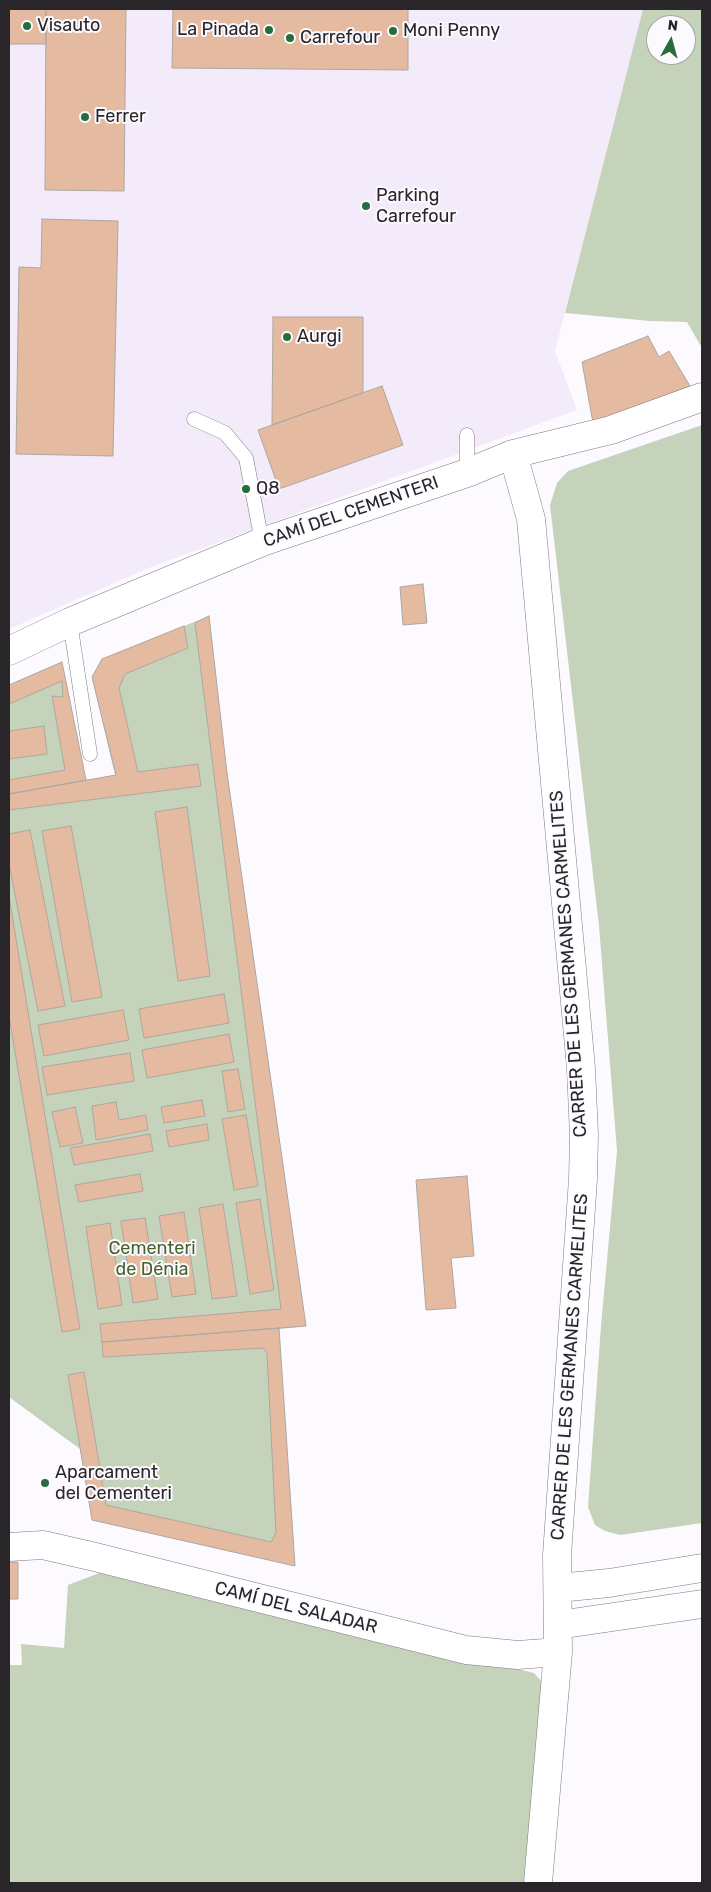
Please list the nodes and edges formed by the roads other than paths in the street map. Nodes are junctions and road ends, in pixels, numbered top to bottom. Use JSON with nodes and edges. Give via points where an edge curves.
{"nodes":[{"id":1,"x":702,"y":397,"type":"edge"},
{"id":2,"x":194,"y":419,"type":"dead end"},
{"id":3,"x":467,"y":435,"type":"dead end"},
{"id":4,"x":513,"y":454,"type":"junction"},
{"id":5,"x":468,"y":473,"type":"junction"},
{"id":6,"x":262,"y":542,"type":"junction"},
{"id":7,"x":70,"y":622,"type":"junction"},
{"id":8,"x":9,"y":651,"type":"edge"},
{"id":9,"x":90,"y":754,"type":"dead end"},
{"id":10,"x":9,"y":1547,"type":"edge"},
{"id":11,"x":702,"y":1568,"type":"edge"},
{"id":12,"x":558,"y":1588,"type":"junction"},
{"id":13,"x":702,"y":1604,"type":"edge"},
{"id":14,"x":558,"y":1639,"type":"junction"},
{"id":15,"x":538,"y":1883,"type":"edge"}],
"edges":[{"from":1,"to":4,"type":"street","name":"CAMÍ DEL CEMENTERI","via":[[611,430]]},
{"from":2,"to":6,"type":"lane","via":[[225,433],[246,458]]},
{"from":3,"to":5,"type":"lane"},
{"from":4,"to":5,"type":"street","name":"CAMÍ DEL CEMENTERI"},
{"from":4,"to":12,"type":"street","name":"CARRER DE LES GERMANES CARMELITES","via":[[531,518],[581,1068],[584,1179],[557,1555]]},
{"from":5,"to":6,"type":"street","name":"CAMÍ DEL CEMENTERI"},
{"from":6,"to":7,"type":"street","name":"CAMÍ DEL CEMENTERI"},
{"from":7,"to":8,"type":"street","name":"CAMÍ DEL CEMENTERI"},
{"from":7,"to":9,"type":"lane"},
{"from":10,"to":14,"type":"street","name":"CAMÍ DEL SALADAR","via":[[43,1545],[466,1650],[518,1655]]},
{"from":11,"to":12,"type":"street"},
{"from":12,"to":14,"type":"street","name":"CARRER DE LES GERMANES CARMELITES"},
{"from":13,"to":14,"type":"street","name":"CAMÍ DEL SALADAR"},
{"from":14,"to":15,"type":"street","name":"CARRER DE LES GERMANES CARMELITES"}]}
